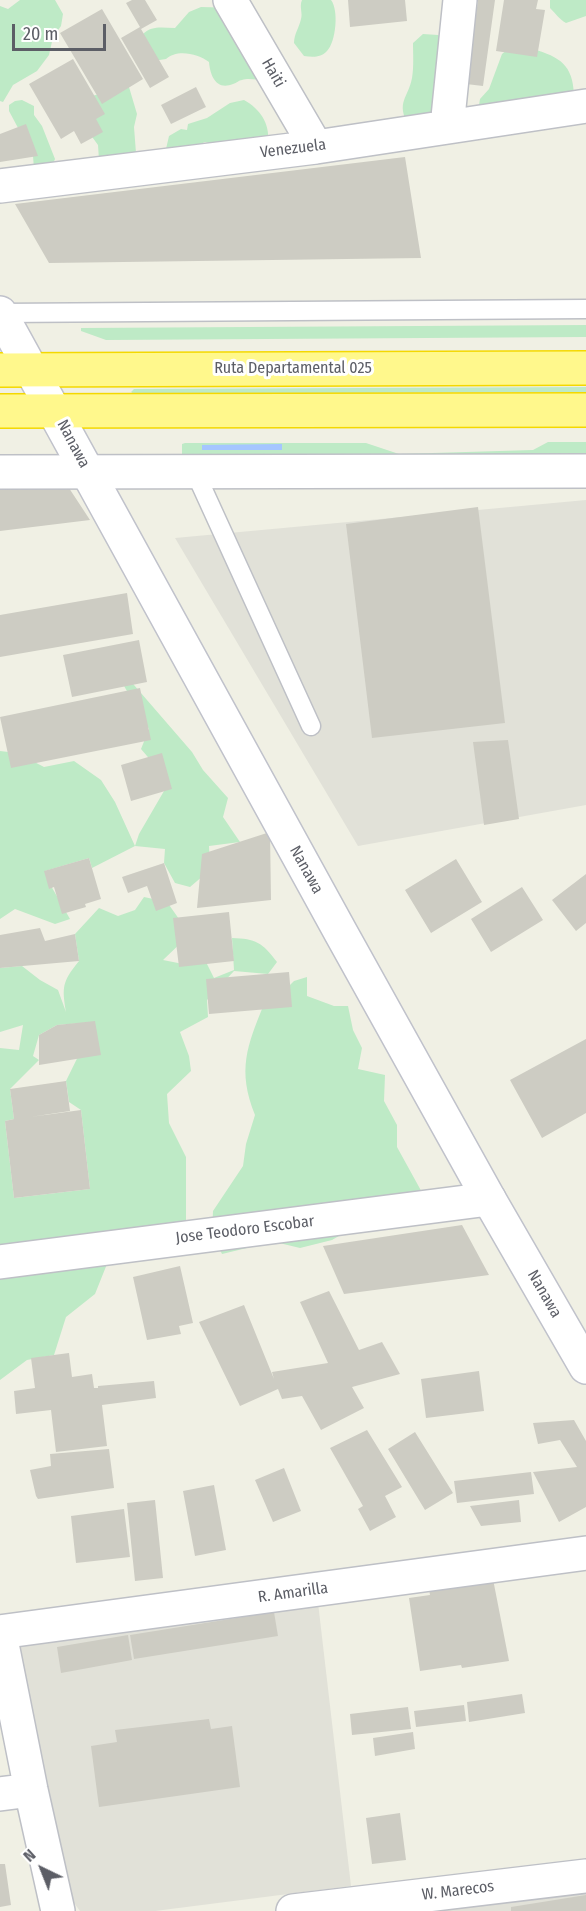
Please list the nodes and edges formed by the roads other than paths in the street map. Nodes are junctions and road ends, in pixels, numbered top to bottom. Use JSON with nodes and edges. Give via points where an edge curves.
{"nodes":[{"id":1,"x":230,"y":0,"type":"edge"},
{"id":2,"x":460,"y":0,"type":"edge"},
{"id":3,"x":586,"y":106,"type":"edge"},
{"id":4,"x":447,"y":127,"type":"junction"},
{"id":5,"x":316,"y":147,"type":"junction"},
{"id":6,"x":0,"y":186,"type":"edge"},
{"id":7,"x":586,"y":309,"type":"edge"},
{"id":8,"x":0,"y":313,"type":"edge"},
{"id":9,"x":586,"y":368,"type":"edge"},
{"id":10,"x":0,"y":370,"type":"edge"},
{"id":11,"x":33,"y":370,"type":"junction"},
{"id":12,"x":586,"y":410,"type":"edge"},
{"id":13,"x":0,"y":411,"type":"edge"},
{"id":14,"x":55,"y":411,"type":"junction"},
{"id":15,"x":195,"y":471,"type":"junction"},
{"id":16,"x":586,"y":471,"type":"edge"},
{"id":17,"x":0,"y":472,"type":"edge"},
{"id":18,"x":87,"y":472,"type":"junction"},
{"id":19,"x":311,"y":726,"type":"dead end"},
{"id":20,"x":489,"y":1199,"type":"junction"},
{"id":21,"x":0,"y":1262,"type":"edge"},
{"id":22,"x":586,"y":1367,"type":"edge"},
{"id":23,"x":586,"y":1553,"type":"edge"},
{"id":24,"x":0,"y":1633,"type":"edge"},
{"id":25,"x":15,"y":1792,"type":"edge"},
{"id":26,"x":586,"y":1876,"type":"edge"},
{"id":27,"x":58,"y":1911,"type":"edge"},
{"id":28,"x":293,"y":1911,"type":"edge"}],
"edges":[{"from":1,"to":5,"type":"street","name":"Haiti"},
{"from":2,"to":4,"type":"street"},
{"from":3,"to":4,"type":"street","name":"Venezuela"},
{"from":4,"to":5,"type":"street","name":"Venezuela"},
{"from":5,"to":6,"type":"street","name":"Venezuela"},
{"from":7,"to":8,"type":"lane"},
{"from":8,"to":11,"type":"street","name":"Nanawa"},
{"from":9,"to":11,"type":"highway","name":"Ruta Departamental 025"},
{"from":10,"to":11,"type":"highway","name":"Ruta Departamental 025"},
{"from":11,"to":14,"type":"street","name":"Nanawa"},
{"from":12,"to":14,"type":"highway"},
{"from":13,"to":14,"type":"highway"},
{"from":14,"to":18,"type":"street","name":"Nanawa"},
{"from":15,"to":16,"type":"street"},
{"from":15,"to":18,"type":"street"},
{"from":15,"to":19,"type":"lane"},
{"from":17,"to":18,"type":"street"},
{"from":18,"to":20,"type":"street","name":"Nanawa"},
{"from":20,"to":21,"type":"street","name":"Jose Teodoro Escobar"},
{"from":20,"to":22,"type":"street","name":"Nanawa"},
{"from":23,"to":24,"type":"street","name":"R. Amarilla"},
{"from":24,"to":25,"type":"street"},
{"from":25,"to":27,"type":"street"},
{"from":26,"to":28,"type":"street","name":"W. Marecos"}]}
